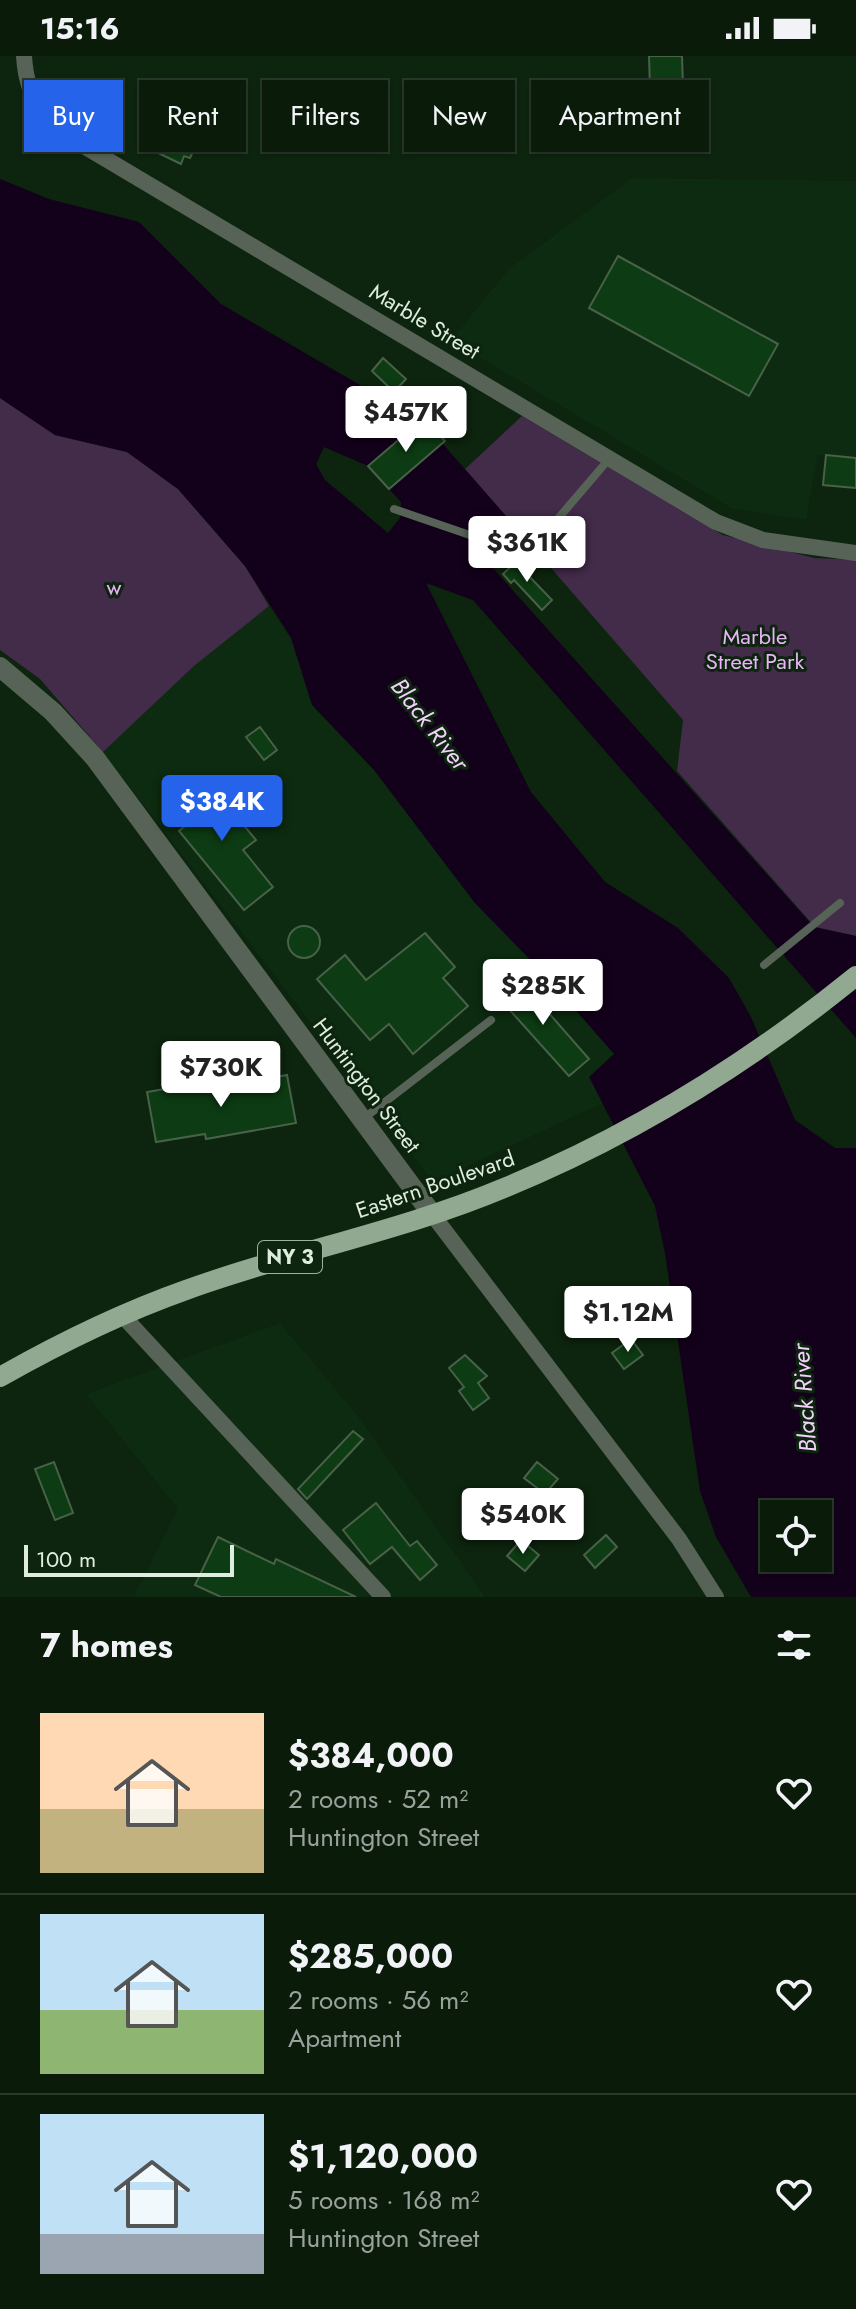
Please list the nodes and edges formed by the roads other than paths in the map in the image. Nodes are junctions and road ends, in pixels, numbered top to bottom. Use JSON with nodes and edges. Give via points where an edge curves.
{"nodes":[{"id":1,"x":24,"y":56,"type":"edge"},
{"id":2,"x":610,"y":459,"type":"junction"},
{"id":3,"x":394,"y":509,"type":"dead end"},
{"id":4,"x":856,"y":553,"type":"edge"},
{"id":5,"x":0,"y":667,"type":"edge"},
{"id":6,"x":840,"y":903,"type":"dead end"},
{"id":7,"x":764,"y":965,"type":"dead end"},
{"id":8,"x":856,"y":976,"type":"edge"},
{"id":9,"x":491,"y":1020,"type":"dead end"},
{"id":10,"x":363,"y":1120,"type":"junction"},
{"id":11,"x":432,"y":1214,"type":"junction"},
{"id":12,"x":122,"y":1315,"type":"junction"},
{"id":13,"x":0,"y":1377,"type":"edge"},
{"id":14,"x":707,"y":1593,"type":"edge"},
{"id":15,"x":383,"y":1597,"type":"edge"}],
"edges":[{"from":1,"to":2,"type":"street","name":"Marble Street","via":[[33,101],[84,146]]},
{"from":2,"to":3,"type":"lane","via":[[532,549],[493,543]]},
{"from":2,"to":4,"type":"street","name":"Marble Street","via":[[743,534]]},
{"from":5,"to":10,"type":"street","name":"Huntington Street","via":[[53,712],[95,758]]},
{"from":6,"to":7,"type":"lane"},
{"from":8,"to":11,"type":"main road","name":"Eastern Boulevard","number":"NY 3","via":[[736,1063],[640,1123],[503,1189]]},
{"from":9,"to":10,"type":"lane"},
{"from":10,"to":11,"type":"street","name":"Huntington Street"},
{"from":11,"to":12,"type":"main road","name":"Eastern Boulevard","number":"NY 3","via":[[188,1289]]},
{"from":11,"to":14,"type":"street","name":"Huntington Street","via":[[679,1539]]},
{"from":12,"to":13,"type":"main road","name":"Eastern Boulevard","number":"NY 3"},
{"from":12,"to":15,"type":"street"}]}
